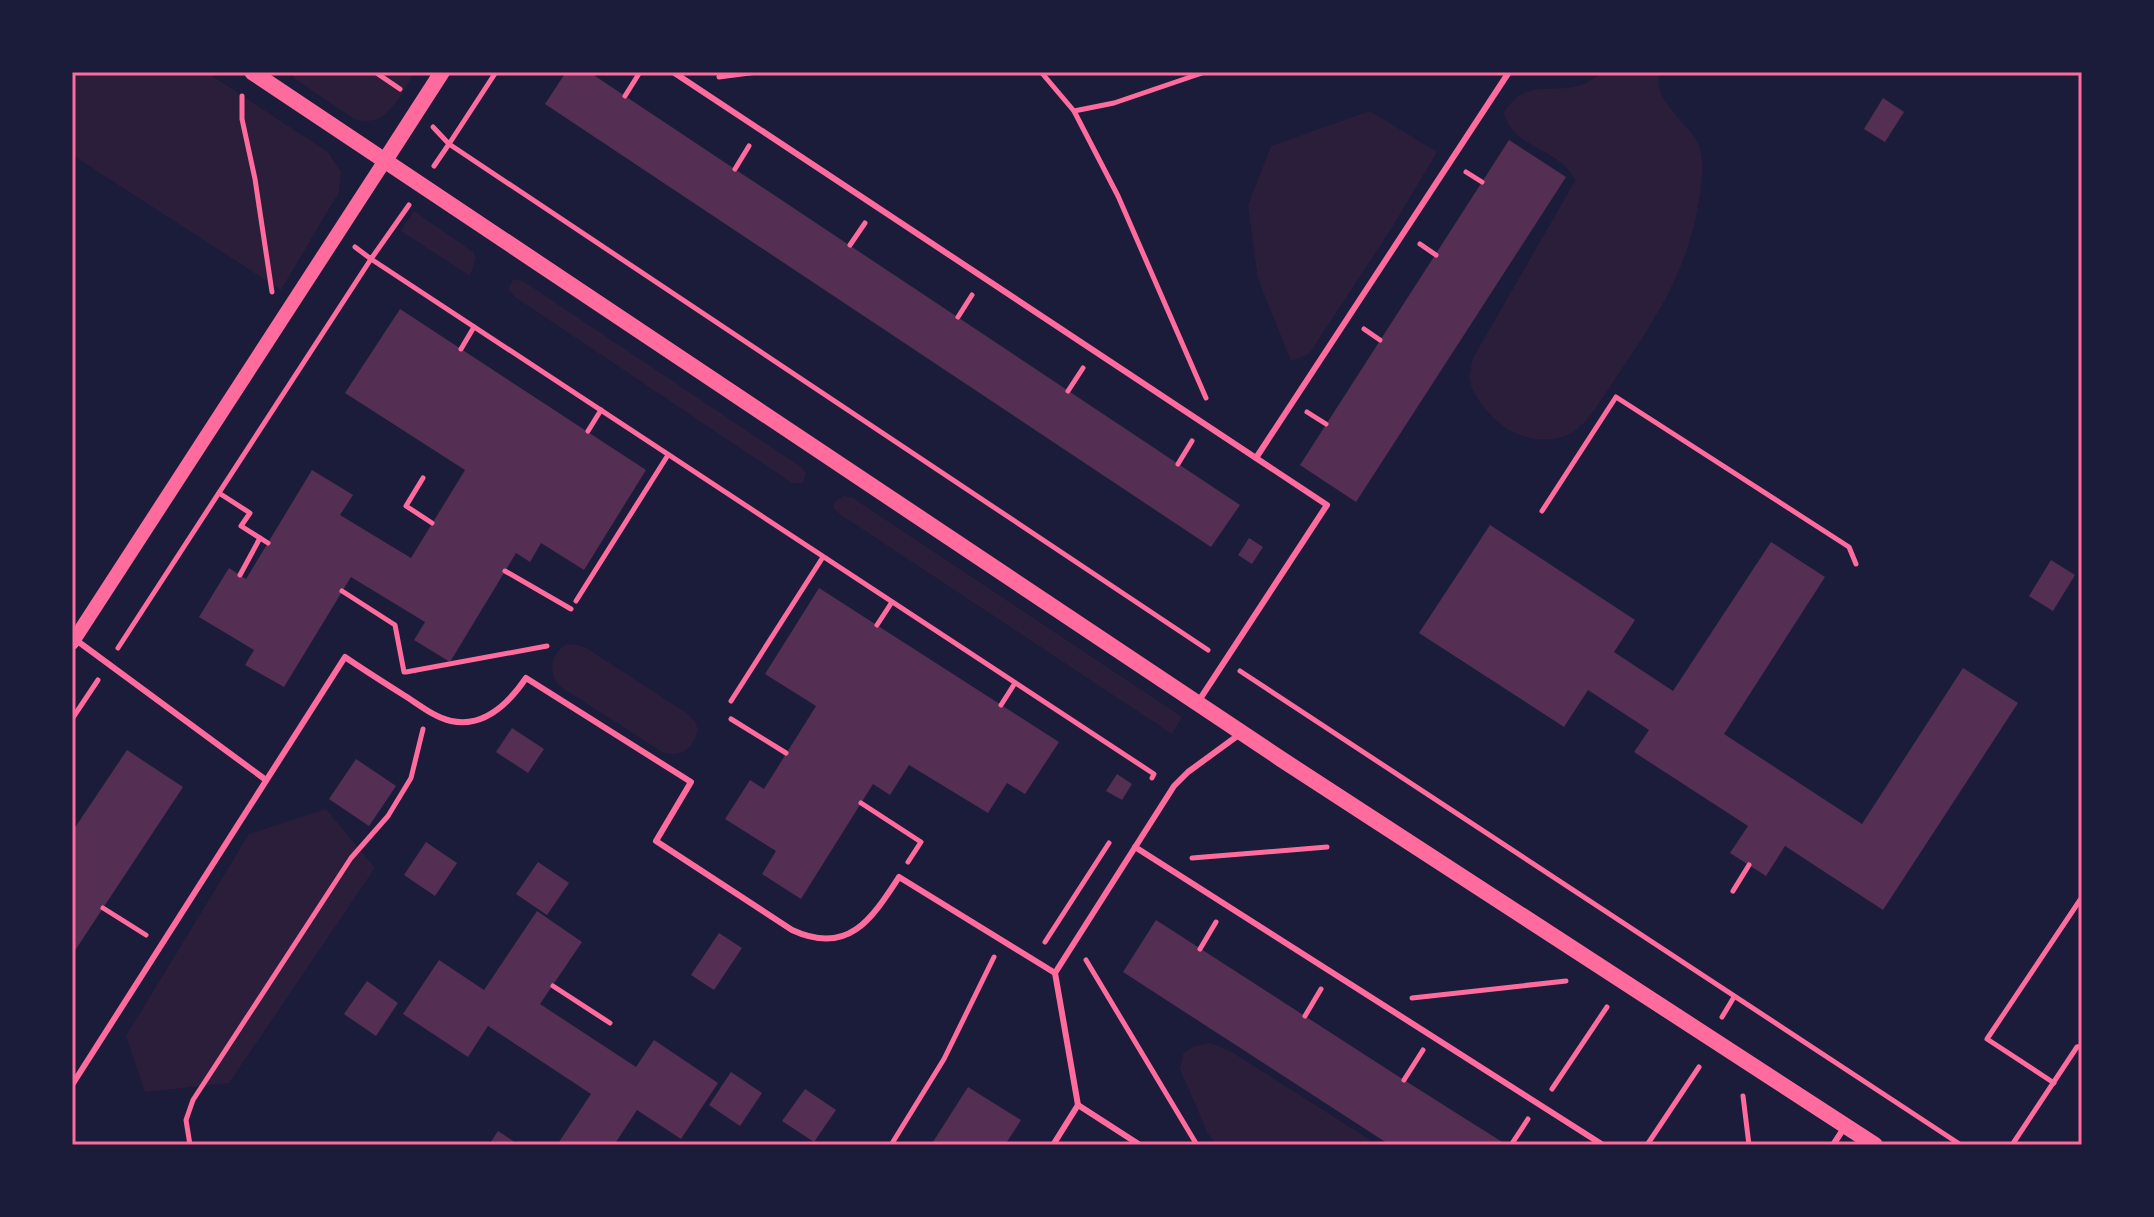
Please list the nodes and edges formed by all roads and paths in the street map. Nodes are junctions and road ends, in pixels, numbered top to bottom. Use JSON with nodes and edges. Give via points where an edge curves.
{"nodes":[{"id":1,"x":442,"y":72,"type":"edge"},
{"id":2,"x":496,"y":72,"type":"edge"},
{"id":3,"x":640,"y":72,"type":"edge"},
{"id":4,"x":674,"y":72,"type":"edge"},
{"id":5,"x":1041,"y":72,"type":"edge"},
{"id":6,"x":1205,"y":72,"type":"edge"},
{"id":7,"x":1509,"y":72,"type":"edge"},
{"id":8,"x":248,"y":78,"type":"edge"},
{"id":9,"x":625,"y":96,"type":"dead end"},
{"id":10,"x":1074,"y":111,"type":"junction"},
{"id":11,"x":384,"y":162,"type":"junction"},
{"id":12,"x":279,"y":325,"type":"junction"},
{"id":13,"x":474,"y":327,"type":"junction"},
{"id":14,"x":461,"y":349,"type":"dead end"},
{"id":15,"x":601,"y":410,"type":"junction"},
{"id":16,"x":588,"y":431,"type":"dead end"},
{"id":17,"x":1222,"y":435,"type":"junction"},
{"id":18,"x":668,"y":455,"type":"junction"},
{"id":19,"x":1256,"y":458,"type":"junction"},
{"id":20,"x":423,"y":478,"type":"dead end"},
{"id":21,"x":219,"y":493,"type":"junction"},
{"id":22,"x":1542,"y":511,"type":"dead end"},
{"id":23,"x":432,"y":523,"type":"dead end"},
{"id":24,"x":260,"y":538,"type":"junction"},
{"id":25,"x":268,"y":543,"type":"dead end"},
{"id":26,"x":823,"y":557,"type":"junction"},
{"id":27,"x":1856,"y":564,"type":"dead end"},
{"id":28,"x":505,"y":571,"type":"dead end"},
{"id":29,"x":240,"y":575,"type":"dead end"},
{"id":30,"x":342,"y":591,"type":"dead end"},
{"id":31,"x":576,"y":601,"type":"dead end"},
{"id":32,"x":892,"y":602,"type":"junction"},
{"id":33,"x":571,"y":609,"type":"dead end"},
{"id":34,"x":877,"y":625,"type":"dead end"},
{"id":35,"x":74,"y":641,"type":"edge"},
{"id":36,"x":547,"y":646,"type":"dead end"},
{"id":37,"x":1225,"y":661,"type":"junction"},
{"id":38,"x":108,"y":665,"type":"junction"},
{"id":39,"x":404,"y":672,"type":"junction"},
{"id":40,"x":376,"y":678,"type":"junction"},
{"id":41,"x":1015,"y":683,"type":"junction"},
{"id":42,"x":731,"y":701,"type":"dead end"},
{"id":43,"x":1197,"y":703,"type":"junction"},
{"id":44,"x":1001,"y":705,"type":"dead end"},
{"id":45,"x":428,"y":711,"type":"junction"},
{"id":46,"x":72,"y":719,"type":"edge"},
{"id":47,"x":731,"y":719,"type":"dead end"},
{"id":48,"x":1242,"y":733,"type":"junction"},
{"id":49,"x":786,"y":753,"type":"dead end"},
{"id":50,"x":266,"y":780,"type":"junction"},
{"id":51,"x":1146,"y":787,"type":"dead end"},
{"id":52,"x":861,"y":803,"type":"dead end"},
{"id":53,"x":1111,"y":840,"type":"dead end"},
{"id":54,"x":1135,"y":847,"type":"junction"},
{"id":55,"x":1327,"y":847,"type":"dead end"},
{"id":56,"x":1157,"y":861,"type":"junction"},
{"id":57,"x":1749,"y":865,"type":"dead end"},
{"id":58,"x":899,"y":877,"type":"junction"},
{"id":59,"x":1733,"y":891,"type":"dead end"},
{"id":60,"x":2082,"y":897,"type":"edge"},
{"id":61,"x":1227,"y":905,"type":"junction"},
{"id":62,"x":103,"y":908,"type":"dead end"},
{"id":63,"x":1001,"y":940,"type":"junction"},
{"id":64,"x":1075,"y":942,"type":"junction"},
{"id":65,"x":161,"y":945,"type":"junction"},
{"id":66,"x":1200,"y":949,"type":"dead end"},
{"id":67,"x":1033,"y":959,"type":"junction"},
{"id":68,"x":1331,"y":972,"type":"junction"},
{"id":69,"x":1055,"y":973,"type":"junction"},
{"id":70,"x":1566,"y":981,"type":"dead end"},
{"id":71,"x":553,"y":986,"type":"dead end"},
{"id":72,"x":1378,"y":1002,"type":"junction"},
{"id":73,"x":1607,"y":1007,"type":"dead end"},
{"id":74,"x":1305,"y":1016,"type":"dead end"},
{"id":75,"x":610,"y":1023,"type":"dead end"},
{"id":76,"x":1432,"y":1036,"type":"junction"},
{"id":77,"x":2082,"y":1046,"type":"edge"},
{"id":78,"x":1699,"y":1067,"type":"dead end"},
{"id":79,"x":1404,"y":1080,"type":"dead end"},
{"id":80,"x":2054,"y":1083,"type":"junction"},
{"id":81,"x":72,"y":1085,"type":"edge"},
{"id":82,"x":1743,"y":1096,"type":"dead end"},
{"id":83,"x":1539,"y":1104,"type":"junction"},
{"id":84,"x":1078,"y":1105,"type":"junction"},
{"id":85,"x":1845,"y":1125,"type":"junction"},
{"id":86,"x":190,"y":1145,"type":"edge"},
{"id":87,"x":891,"y":1145,"type":"edge"},
{"id":88,"x":1053,"y":1145,"type":"edge"},
{"id":89,"x":1140,"y":1145,"type":"edge"},
{"id":90,"x":1197,"y":1145,"type":"edge"},
{"id":91,"x":1511,"y":1145,"type":"edge"},
{"id":92,"x":1603,"y":1145,"type":"edge"},
{"id":93,"x":1647,"y":1145,"type":"edge"},
{"id":94,"x":1749,"y":1145,"type":"edge"},
{"id":95,"x":1833,"y":1145,"type":"edge"},
{"id":96,"x":1875,"y":1145,"type":"edge"},
{"id":97,"x":1961,"y":1145,"type":"edge"},
{"id":98,"x":2012,"y":1145,"type":"edge"}],
"edges":[{"from":1,"to":11,"type":"main road"},
{"from":2,"to":37,"type":"path","via":[[449,144]]},
{"from":3,"to":9,"type":"path"},
{"from":4,"to":17,"type":"lane"},
{"from":5,"to":10,"type":"path"},
{"from":6,"to":10,"type":"path"},
{"from":7,"to":19,"type":"lane"},
{"from":8,"to":11,"type":"main road"},
{"from":8,"to":12,"type":"path","via":[[242,119]]},
{"from":10,"to":17,"type":"path","via":[[1118,196]]},
{"from":11,"to":12,"type":"street"},
{"from":11,"to":43,"type":"main road"},
{"from":12,"to":35,"type":"street"},
{"from":13,"to":14,"type":"path"},
{"from":13,"to":15,"type":"path"},
{"from":13,"to":21,"type":"path","via":[[371,259]]},
{"from":15,"to":16,"type":"path"},
{"from":15,"to":18,"type":"path"},
{"from":17,"to":19,"type":"lane"},
{"from":18,"to":26,"type":"path"},
{"from":18,"to":31,"type":"path"},
{"from":19,"to":37,"type":"lane","via":[[1327,505]]},
{"from":20,"to":23,"type":"path","via":[[406,506]]},
{"from":21,"to":24,"type":"path","via":[[250,513],[241,526]]},
{"from":21,"to":38,"type":"path"},
{"from":22,"to":27,"type":"path","via":[[1616,397],[1849,547]]},
{"from":24,"to":25,"type":"path"},
{"from":24,"to":29,"type":"path"},
{"from":26,"to":32,"type":"path"},
{"from":26,"to":42,"type":"path"},
{"from":28,"to":33,"type":"path"},
{"from":30,"to":39,"type":"path","via":[[395,625]]},
{"from":32,"to":34,"type":"path"},
{"from":32,"to":41,"type":"path"},
{"from":35,"to":38,"type":"lane"},
{"from":36,"to":39,"type":"path"},
{"from":37,"to":43,"type":"lane"},
{"from":37,"to":97,"type":"path"},
{"from":38,"to":46,"type":"path"},
{"from":38,"to":50,"type":"lane"},
{"from":39,"to":40,"type":"path"},
{"from":40,"to":45,"type":"lane"},
{"from":40,"to":50,"type":"lane","via":[[345,657]]},
{"from":41,"to":44,"type":"path"},
{"from":41,"to":51,"type":"path","via":[[1154,774]]},
{"from":43,"to":48,"type":"main road"},
{"from":45,"to":58,"type":"lane","via":[[449,721],[488,716],[505,706],[526,678],[691,782],[656,841],[812,939],[854,933]]},
{"from":45,"to":86,"type":"path","via":[[411,778],[388,816],[351,858],[193,1100],[186,1120]]},
{"from":47,"to":49,"type":"path"},
{"from":48,"to":54,"type":"lane","via":[[1174,786]]},
{"from":48,"to":85,"type":"main road"},
{"from":50,"to":65,"type":"lane"},
{"from":52,"to":58,"type":"path","via":[[921,842]]},
{"from":53,"to":67,"type":"path"},
{"from":54,"to":56,"type":"lane"},
{"from":54,"to":64,"type":"lane"},
{"from":55,"to":56,"type":"path"},
{"from":56,"to":61,"type":"lane"},
{"from":57,"to":59,"type":"path"},
{"from":58,"to":63,"type":"lane"},
{"from":60,"to":80,"type":"path","via":[[1987,1039]]},
{"from":61,"to":66,"type":"path"},
{"from":61,"to":68,"type":"lane"},
{"from":62,"to":65,"type":"path"},
{"from":63,"to":67,"type":"lane"},
{"from":63,"to":87,"type":"path","via":[[944,1059]]},
{"from":64,"to":69,"type":"lane"},
{"from":64,"to":90,"type":"path"},
{"from":65,"to":81,"type":"lane"},
{"from":67,"to":69,"type":"lane"},
{"from":68,"to":72,"type":"lane"},
{"from":68,"to":74,"type":"path"},
{"from":69,"to":84,"type":"lane"},
{"from":70,"to":72,"type":"path"},
{"from":71,"to":75,"type":"path"},
{"from":72,"to":76,"type":"lane"},
{"from":73,"to":83,"type":"path"},
{"from":76,"to":79,"type":"path"},
{"from":76,"to":83,"type":"lane"},
{"from":77,"to":80,"type":"path"},
{"from":78,"to":93,"type":"path"},
{"from":80,"to":98,"type":"path"},
{"from":82,"to":94,"type":"path"},
{"from":83,"to":91,"type":"path"},
{"from":83,"to":92,"type":"lane"},
{"from":84,"to":88,"type":"lane"},
{"from":84,"to":89,"type":"lane"},
{"from":85,"to":95,"type":"lane"},
{"from":85,"to":96,"type":"main road"}]}
